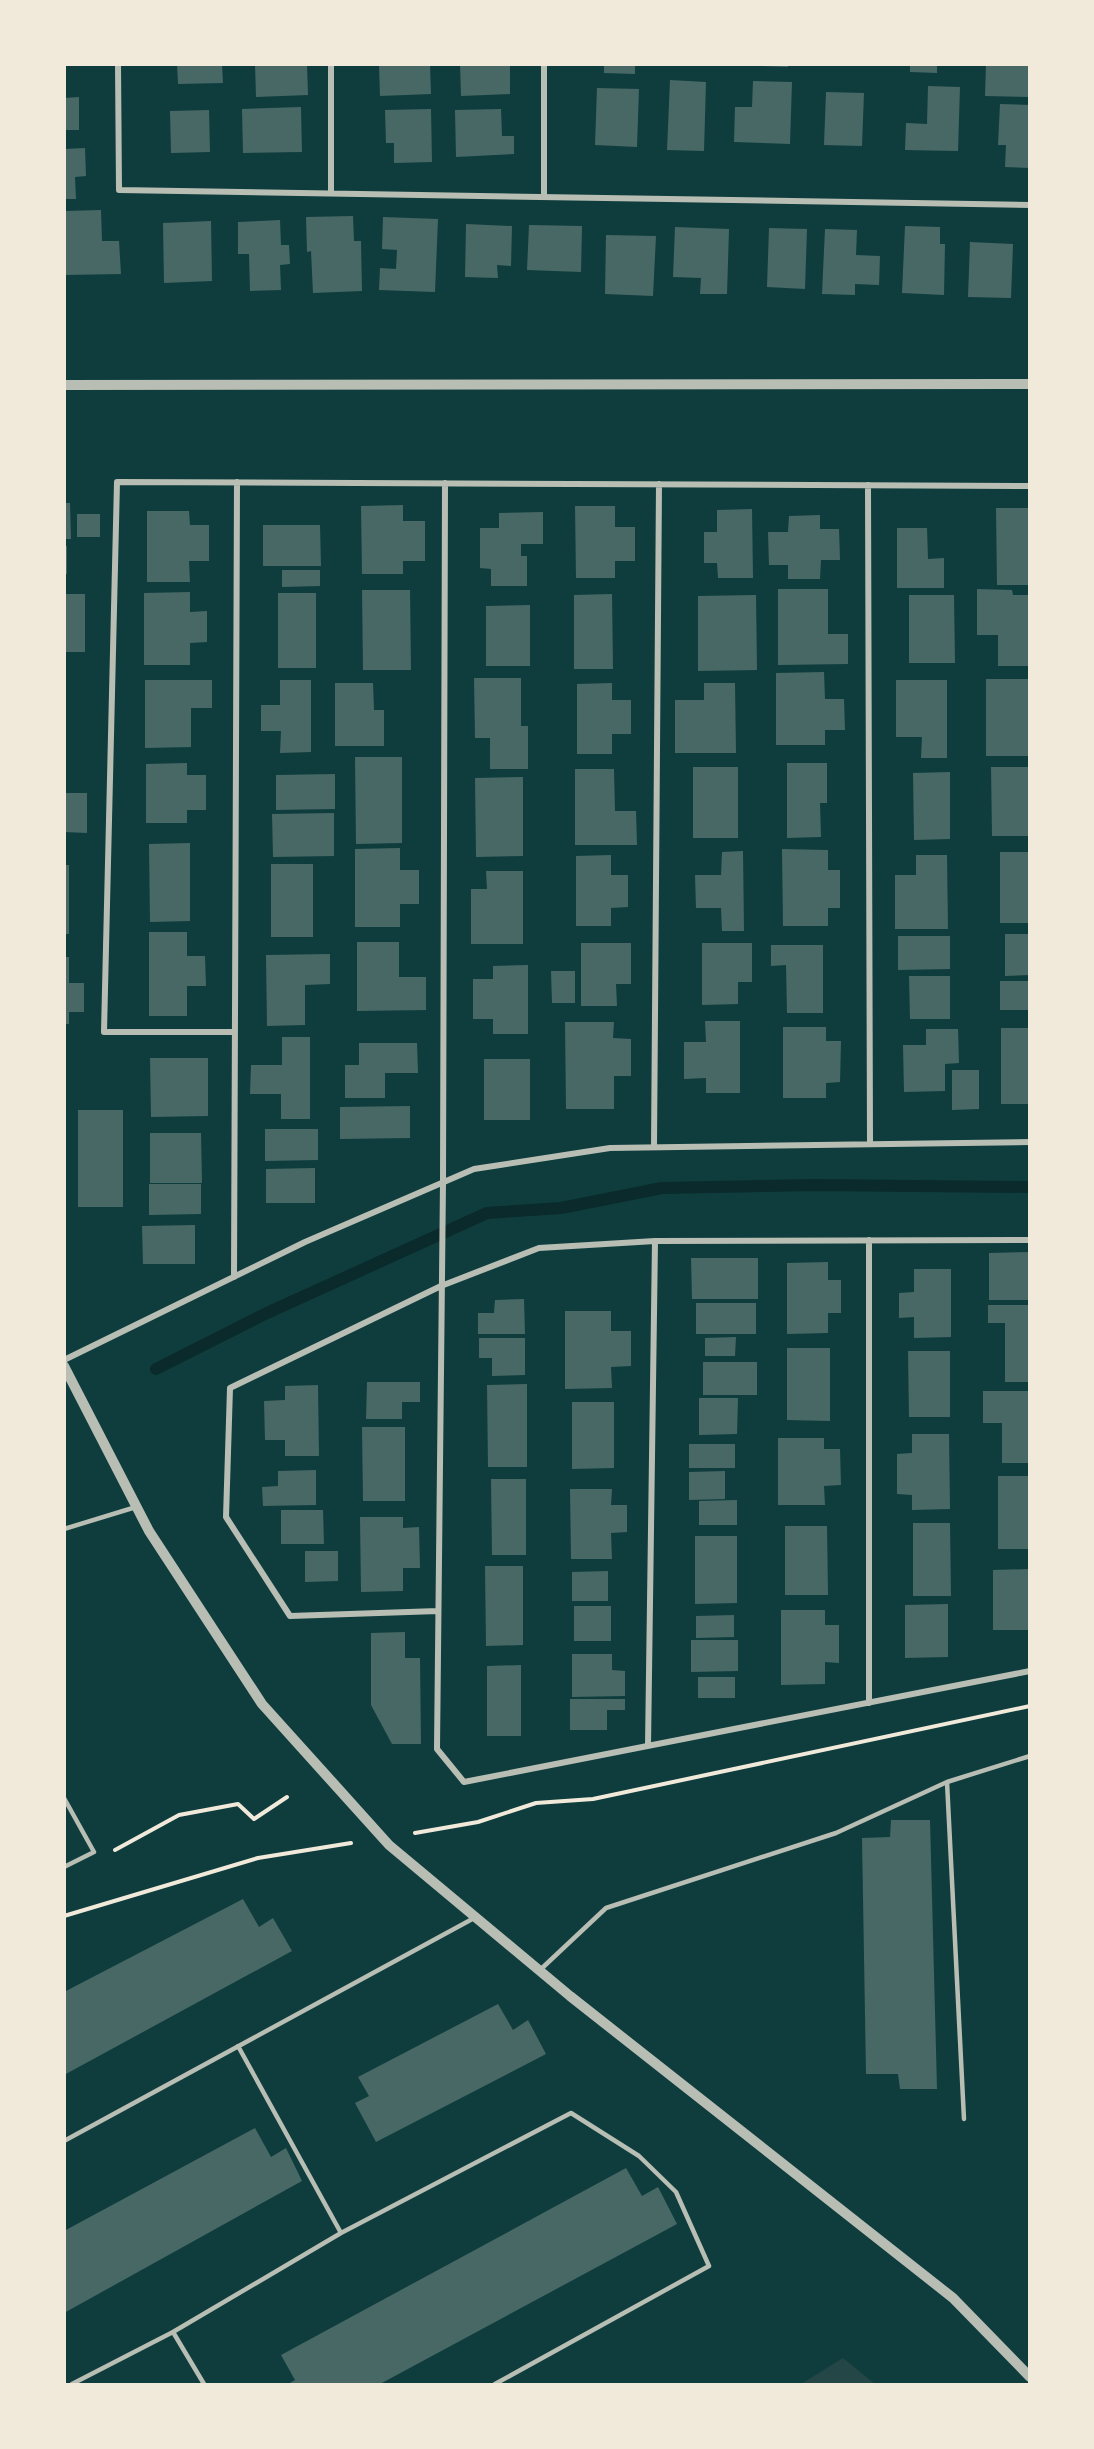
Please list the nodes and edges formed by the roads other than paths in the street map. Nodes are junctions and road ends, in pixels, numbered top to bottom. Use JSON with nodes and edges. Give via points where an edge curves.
{"nodes":[{"id":1,"x":118,"y":64,"type":"edge"},
{"id":2,"x":331,"y":64,"type":"edge"},
{"id":3,"x":543,"y":64,"type":"edge"},
{"id":4,"x":331,"y":193,"type":"junction"},
{"id":5,"x":544,"y":197,"type":"junction"},
{"id":6,"x":1029,"y":205,"type":"edge"},
{"id":7,"x":1029,"y":384,"type":"edge"},
{"id":8,"x":64,"y":385,"type":"edge"},
{"id":9,"x":237,"y":482,"type":"junction"},
{"id":10,"x":445,"y":483,"type":"junction"},
{"id":11,"x":659,"y":484,"type":"junction"},
{"id":12,"x":868,"y":485,"type":"junction"},
{"id":13,"x":1029,"y":486,"type":"edge"},
{"id":14,"x":235,"y":1032,"type":"junction"},
{"id":15,"x":1029,"y":1142,"type":"edge"},
{"id":16,"x":870,"y":1144,"type":"junction"},
{"id":17,"x":654,"y":1147,"type":"junction"},
{"id":18,"x":443,"y":1182,"type":"junction"},
{"id":19,"x":655,"y":1240,"type":"junction"},
{"id":20,"x":868,"y":1240,"type":"junction"},
{"id":21,"x":1029,"y":1240,"type":"edge"},
{"id":22,"x":234,"y":1277,"type":"junction"},
{"id":23,"x":441,"y":1286,"type":"junction"},
{"id":24,"x":64,"y":1359,"type":"edge"},
{"id":25,"x":64,"y":1366,"type":"edge"},
{"id":26,"x":136,"y":1507,"type":"junction"},
{"id":27,"x":64,"y":1529,"type":"edge"},
{"id":28,"x":438,"y":1611,"type":"junction"},
{"id":29,"x":1029,"y":1671,"type":"edge"},
{"id":30,"x":869,"y":1702,"type":"junction"},
{"id":31,"x":648,"y":1746,"type":"junction"},
{"id":32,"x":1029,"y":1756,"type":"edge"},
{"id":33,"x":947,"y":1782,"type":"junction"},
{"id":34,"x":64,"y":1798,"type":"edge"},
{"id":35,"x":64,"y":1867,"type":"edge"},
{"id":36,"x":476,"y":1916,"type":"junction"},
{"id":37,"x":540,"y":1970,"type":"junction"},
{"id":38,"x":238,"y":2046,"type":"junction"},
{"id":39,"x":964,"y":2119,"type":"dead end"},
{"id":40,"x":64,"y":2141,"type":"edge"},
{"id":41,"x":341,"y":2233,"type":"junction"},
{"id":42,"x":173,"y":2332,"type":"junction"},
{"id":43,"x":1029,"y":2377,"type":"edge"},
{"id":44,"x":72,"y":2385,"type":"edge"},
{"id":45,"x":204,"y":2385,"type":"edge"},
{"id":46,"x":495,"y":2385,"type":"edge"}],
"edges":[{"from":1,"to":4,"type":"street","via":[[119,190]]},
{"from":2,"to":4,"type":"street"},
{"from":3,"to":5,"type":"street"},
{"from":4,"to":5,"type":"street"},
{"from":5,"to":6,"type":"street"},
{"from":7,"to":8,"type":"street"},
{"from":9,"to":10,"type":"street"},
{"from":9,"to":14,"type":"street"},
{"from":9,"to":14,"type":"street","via":[[117,482],[104,1032]]},
{"from":10,"to":11,"type":"street"},
{"from":10,"to":18,"type":"street"},
{"from":11,"to":12,"type":"street"},
{"from":11,"to":17,"type":"street"},
{"from":12,"to":13,"type":"street"},
{"from":12,"to":16,"type":"street"},
{"from":14,"to":22,"type":"street"},
{"from":15,"to":16,"type":"street"},
{"from":16,"to":17,"type":"street"},
{"from":17,"to":18,"type":"street","via":[[610,1148],[474,1169]]},
{"from":18,"to":22,"type":"street"},
{"from":18,"to":23,"type":"street"},
{"from":19,"to":20,"type":"street"},
{"from":19,"to":23,"type":"street","via":[[539,1248]]},
{"from":19,"to":31,"type":"street"},
{"from":20,"to":21,"type":"street"},
{"from":20,"to":30,"type":"street"},
{"from":22,"to":24,"type":"street"},
{"from":23,"to":28,"type":"street"},
{"from":23,"to":28,"type":"street","via":[[230,1388],[226,1517],[290,1616]]},
{"from":25,"to":26,"type":"street"},
{"from":26,"to":27,"type":"lane"},
{"from":26,"to":36,"type":"street","via":[[261,1704],[389,1845]]},
{"from":28,"to":31,"type":"street","via":[[437,1749],[464,1782]]},
{"from":29,"to":30,"type":"street"},
{"from":30,"to":31,"type":"street"},
{"from":32,"to":33,"type":"lane"},
{"from":33,"to":37,"type":"lane","via":[[836,1833],[606,1908]]},
{"from":33,"to":39,"type":"lane"},
{"from":34,"to":35,"type":"lane","via":[[94,1852]]},
{"from":36,"to":37,"type":"street"},
{"from":36,"to":38,"type":"lane"},
{"from":37,"to":43,"type":"street","via":[[953,2298]]},
{"from":38,"to":40,"type":"lane"},
{"from":38,"to":41,"type":"lane"},
{"from":41,"to":42,"type":"lane"},
{"from":41,"to":46,"type":"lane","via":[[571,2113],[639,2156],[676,2192],[709,2266]]},
{"from":42,"to":44,"type":"lane"},
{"from":42,"to":45,"type":"lane"}]}
